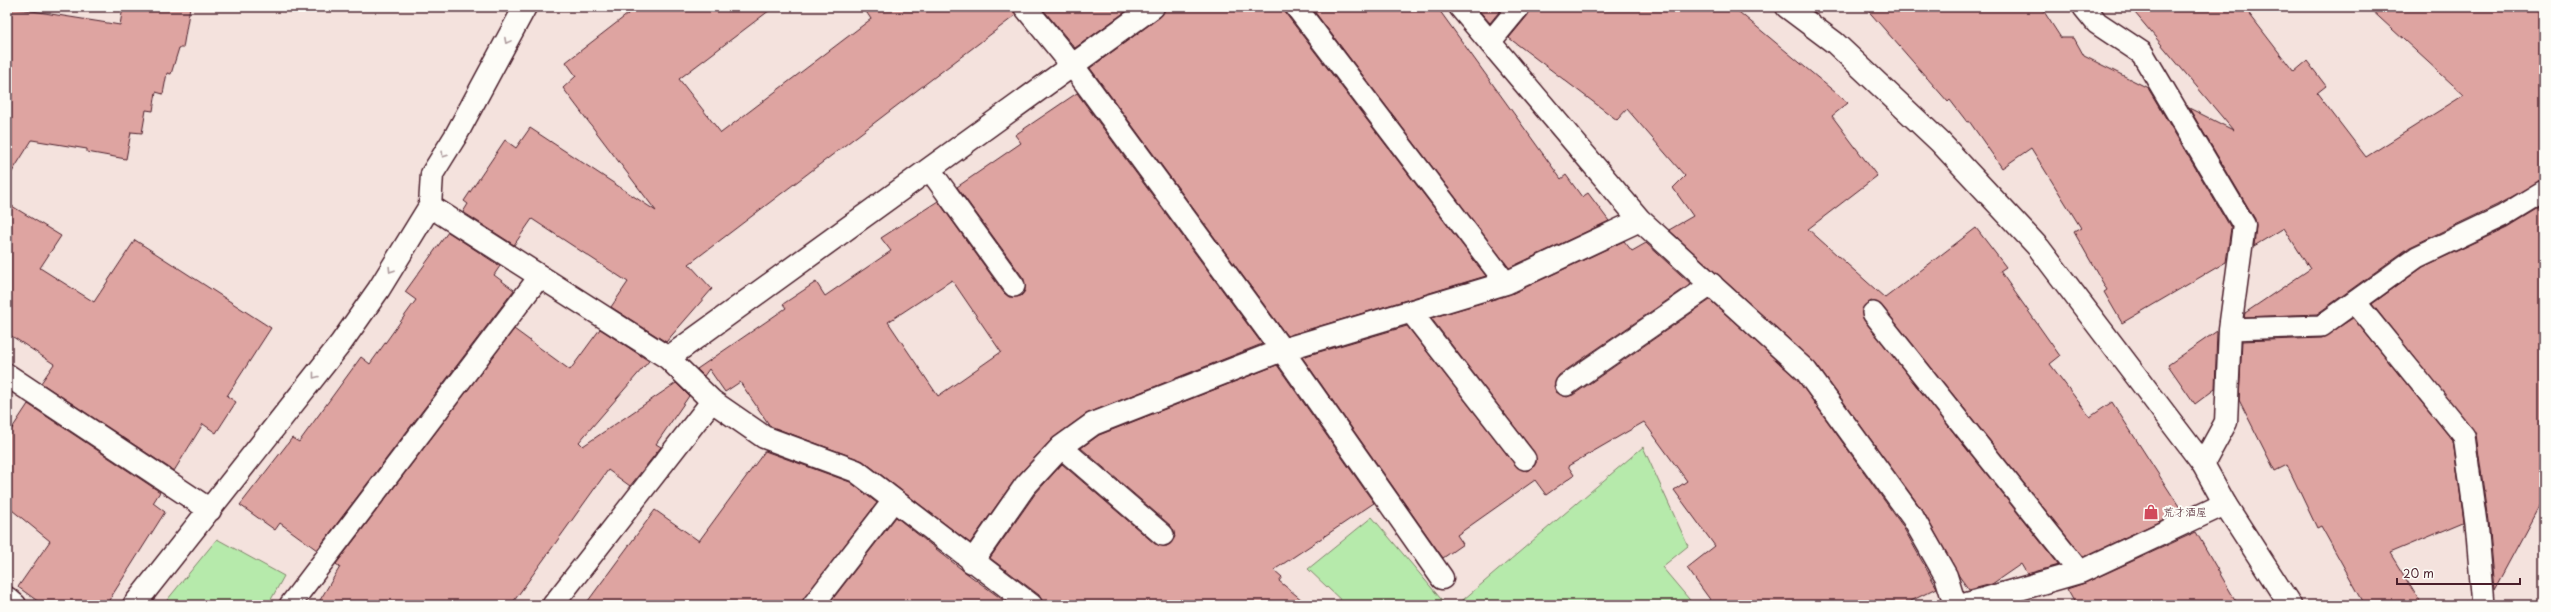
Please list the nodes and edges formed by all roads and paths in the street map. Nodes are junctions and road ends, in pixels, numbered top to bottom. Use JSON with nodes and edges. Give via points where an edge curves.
{"nodes":[{"id":1,"x":526,"y":7,"type":"edge"},
{"id":2,"x":1025,"y":7,"type":"edge"},
{"id":3,"x":1153,"y":7,"type":"edge"},
{"id":4,"x":1296,"y":7,"type":"edge"},
{"id":5,"x":1460,"y":7,"type":"edge"},
{"id":6,"x":1519,"y":7,"type":"edge"},
{"id":7,"x":1787,"y":7,"type":"edge"},
{"id":8,"x":2084,"y":7,"type":"edge"},
{"id":9,"x":1490,"y":42,"type":"junction"},
{"id":10,"x":1074,"y":66,"type":"junction"},
{"id":11,"x":930,"y":170,"type":"junction"},
{"id":12,"x":2544,"y":191,"type":"edge"},
{"id":13,"x":430,"y":206,"type":"junction"},
{"id":14,"x":1640,"y":220,"type":"junction"},
{"id":15,"x":540,"y":276,"type":"junction"},
{"id":16,"x":1506,"y":283,"type":"junction"},
{"id":17,"x":1712,"y":284,"type":"junction"},
{"id":18,"x":1014,"y":286,"type":"dead end"},
{"id":19,"x":2355,"y":302,"type":"junction"},
{"id":20,"x":1411,"y":312,"type":"junction"},
{"id":21,"x":1873,"y":313,"type":"dead end"},
{"id":22,"x":2230,"y":329,"type":"junction"},
{"id":23,"x":1282,"y":350,"type":"junction"},
{"id":24,"x":668,"y":358,"type":"junction"},
{"id":25,"x":7,"y":375,"type":"edge"},
{"id":26,"x":1566,"y":385,"type":"dead end"},
{"id":27,"x":712,"y":401,"type":"junction"},
{"id":28,"x":1061,"y":447,"type":"junction"},
{"id":29,"x":1525,"y":459,"type":"dead end"},
{"id":30,"x":2203,"y":464,"type":"junction"},
{"id":31,"x":894,"y":500,"type":"junction"},
{"id":32,"x":2225,"y":504,"type":"junction"},
{"id":33,"x":210,"y":510,"type":"junction"},
{"id":34,"x":1163,"y":534,"type":"dead end"},
{"id":35,"x":972,"y":562,"type":"junction"},
{"id":36,"x":2080,"y":572,"type":"junction"},
{"id":37,"x":1442,"y":578,"type":"dead end"},
{"id":38,"x":7,"y":598,"type":"edge"},
{"id":39,"x":15,"y":605,"type":"edge"},
{"id":40,"x":134,"y":605,"type":"edge"},
{"id":41,"x":290,"y":605,"type":"edge"},
{"id":42,"x":552,"y":605,"type":"edge"},
{"id":43,"x":813,"y":605,"type":"edge"},
{"id":44,"x":1031,"y":605,"type":"edge"},
{"id":45,"x":1955,"y":605,"type":"edge"},
{"id":46,"x":1963,"y":605,"type":"edge"},
{"id":47,"x":2290,"y":605,"type":"edge"},
{"id":48,"x":2483,"y":605,"type":"edge"}],
"edges":[{"from":1,"to":13,"type":"street","one_way":true,"via":[[432,174]]},
{"from":2,"to":10,"type":"street"},
{"from":3,"to":10,"type":"street"},
{"from":4,"to":16,"type":"lane"},
{"from":5,"to":9,"type":"street"},
{"from":6,"to":9,"type":"lane"},
{"from":7,"to":30,"type":"street","via":[[1835,43],[1940,142],[2039,248]]},
{"from":8,"to":22,"type":"street","via":[[2097,23],[2142,53],[2244,225]]},
{"from":9,"to":14,"type":"street"},
{"from":10,"to":11,"type":"street"},
{"from":10,"to":23,"type":"street"},
{"from":11,"to":18,"type":"lane"},
{"from":11,"to":24,"type":"street"},
{"from":12,"to":19,"type":"lane","via":[[2503,216],[2417,257]]},
{"from":13,"to":15,"type":"street"},
{"from":13,"to":33,"type":"street","one_way":true,"via":[[379,289],[341,344]]},
{"from":14,"to":16,"type":"street"},
{"from":14,"to":17,"type":"street"},
{"from":15,"to":24,"type":"street"},
{"from":15,"to":41,"type":"lane"},
{"from":16,"to":20,"type":"street"},
{"from":17,"to":26,"type":"lane"},
{"from":17,"to":45,"type":"street","via":[[1806,371],[1913,518],[1946,576]]},
{"from":19,"to":22,"type":"lane","via":[[2321,326]]},
{"from":19,"to":48,"type":"lane","via":[[2464,436],[2476,523]]},
{"from":20,"to":23,"type":"street"},
{"from":20,"to":29,"type":"lane"},
{"from":21,"to":36,"type":"lane"},
{"from":22,"to":30,"type":"street","via":[[2226,422]]},
{"from":23,"to":28,"type":"street","via":[[1093,424]]},
{"from":23,"to":37,"type":"street"},
{"from":24,"to":27,"type":"street"},
{"from":25,"to":33,"type":"street"},
{"from":27,"to":31,"type":"street","via":[[764,437],[856,471]]},
{"from":27,"to":42,"type":"lane"},
{"from":28,"to":34,"type":"lane"},
{"from":28,"to":35,"type":"street","via":[[1025,486]]},
{"from":30,"to":32,"type":"street"},
{"from":31,"to":35,"type":"street"},
{"from":31,"to":43,"type":"lane"},
{"from":32,"to":36,"type":"street"},
{"from":32,"to":47,"type":"street"},
{"from":33,"to":40,"type":"street"},
{"from":35,"to":44,"type":"street"},
{"from":36,"to":46,"type":"street"},
{"from":38,"to":39,"type":"street"}]}
